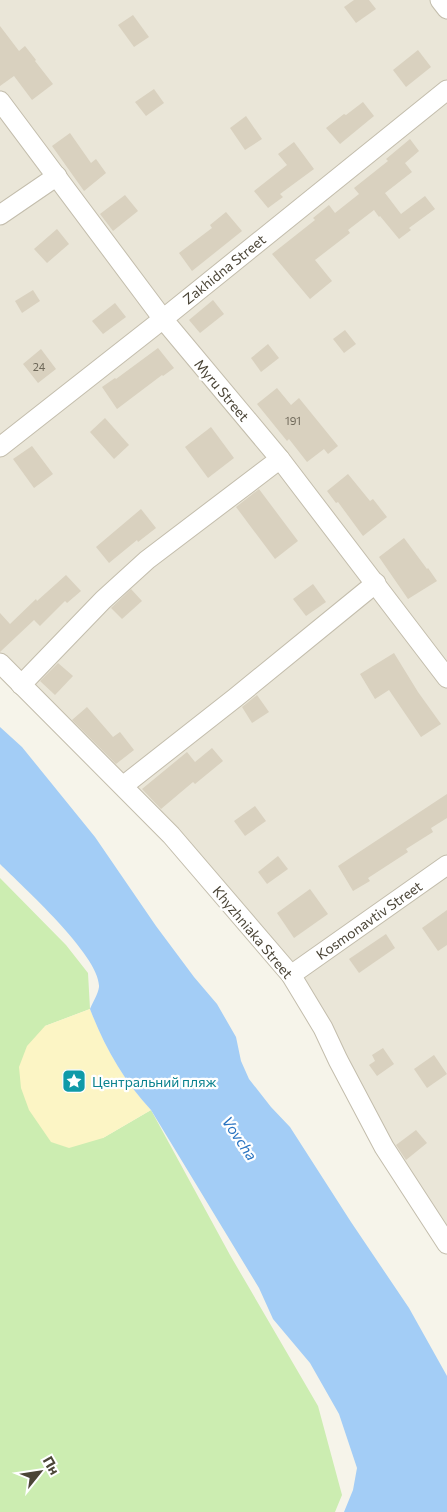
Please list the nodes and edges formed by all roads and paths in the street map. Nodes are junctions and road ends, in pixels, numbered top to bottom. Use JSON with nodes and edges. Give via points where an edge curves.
{"nodes":[{"id":1,"x":440,"y":0,"type":"edge"},
{"id":2,"x":447,"y":10,"type":"edge"},
{"id":3,"x":447,"y":90,"type":"edge"},
{"id":4,"x":0,"y":101,"type":"edge"},
{"id":5,"x":57,"y":176,"type":"junction"},
{"id":6,"x":0,"y":215,"type":"edge"},
{"id":7,"x":163,"y":319,"type":"junction"},
{"id":8,"x":0,"y":447,"type":"edge"},
{"id":9,"x":280,"y":460,"type":"junction"},
{"id":10,"x":376,"y":583,"type":"junction"},
{"id":11,"x":0,"y":663,"type":"edge"},
{"id":12,"x":447,"y":678,"type":"edge"},
{"id":13,"x":21,"y":685,"type":"junction"},
{"id":14,"x":123,"y":786,"type":"junction"},
{"id":15,"x":447,"y":865,"type":"edge"},
{"id":16,"x":291,"y":976,"type":"junction"},
{"id":17,"x":447,"y":1244,"type":"edge"}],
"edges":[{"from":1,"to":2,"type":"street"},
{"from":3,"to":7,"type":"street","name":"Zakhidna Street"},
{"from":4,"to":5,"type":"street","name":"Myru Street"},
{"from":5,"to":6,"type":"street"},
{"from":5,"to":7,"type":"street","name":"Myru Street"},
{"from":7,"to":8,"type":"street","name":"Zakhidna Street"},
{"from":7,"to":9,"type":"street","name":"Myru Street"},
{"from":9,"to":10,"type":"street","name":"Myru Street"},
{"from":9,"to":13,"type":"street","via":[[147,560],[103,600]]},
{"from":10,"to":12,"type":"street","name":"Myru Street"},
{"from":10,"to":14,"type":"street"},
{"from":11,"to":13,"type":"street","name":"Khyzhniaka Street"},
{"from":13,"to":14,"type":"street","name":"Khyzhniaka Street"},
{"from":14,"to":16,"type":"street","name":"Khyzhniaka Street","via":[[171,835]]},
{"from":15,"to":16,"type":"street","name":"Kosmonavtiv Street"},
{"from":16,"to":17,"type":"street","name":"Khyzhniaka Street","via":[[384,1146]]}]}
